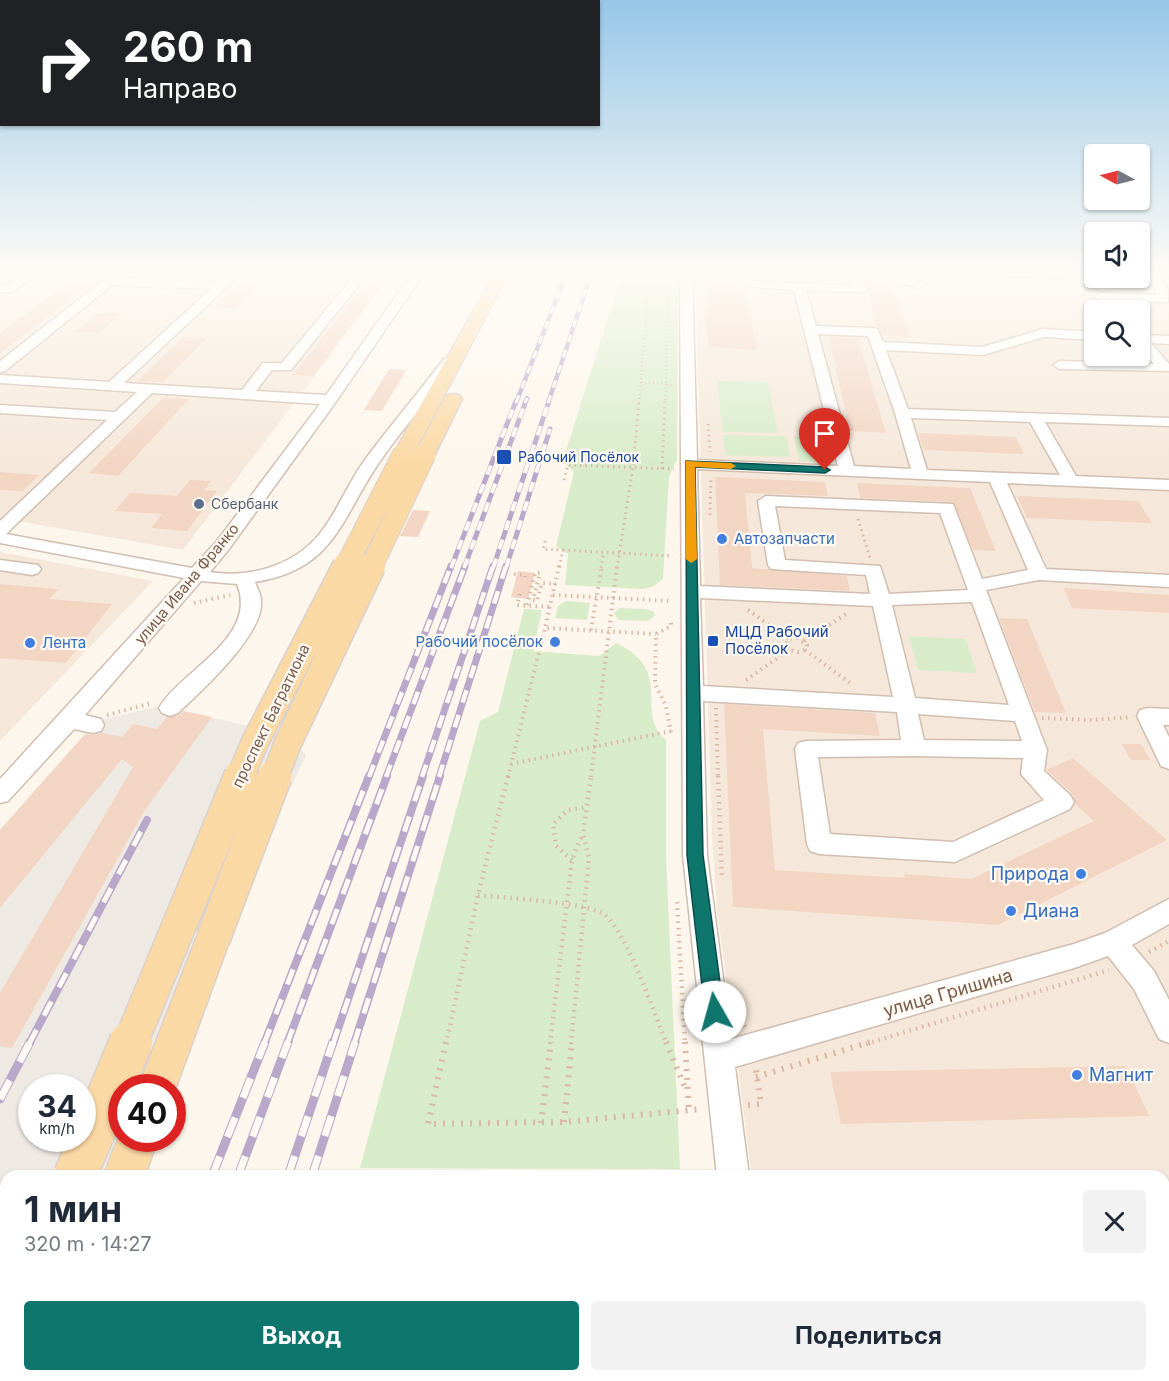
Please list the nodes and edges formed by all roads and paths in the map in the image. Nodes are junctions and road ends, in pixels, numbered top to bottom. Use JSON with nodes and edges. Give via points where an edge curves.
{"nodes":[{"id":1,"x":38,"y":336,"type":"edge"},
{"id":2,"x":166,"y":336,"type":"edge"},
{"id":3,"x":311,"y":336,"type":"edge"},
{"id":4,"x":374,"y":336,"type":"edge"},
{"id":5,"x":466,"y":336,"type":"edge"},
{"id":6,"x":484,"y":336,"type":"edge"},
{"id":7,"x":644,"y":336,"type":"edge"},
{"id":8,"x":687,"y":336,"type":"edge"},
{"id":9,"x":813,"y":336,"type":"edge"},
{"id":10,"x":875,"y":336,"type":"edge"},
{"id":11,"x":1032,"y":336,"type":"edge"},
{"id":12,"x":1150,"y":339,"type":"edge"},
{"id":13,"x":1169,"y":340,"type":"edge"},
{"id":14,"x":461,"y":346,"type":"junction"},
{"id":15,"x":878,"y":346,"type":"junction"},
{"id":16,"x":1150,"y":351,"type":"edge"},
{"id":17,"x":1084,"y":363,"type":"edge"},
{"id":18,"x":1059,"y":364,"type":"dead end"},
{"id":19,"x":1150,"y":366,"type":"edge"},
{"id":20,"x":0,"y":368,"type":"edge"},
{"id":21,"x":0,"y":379,"type":"edge"},
{"id":22,"x":640,"y":383,"type":"junction"},
{"id":23,"x":111,"y":387,"type":"junction"},
{"id":24,"x":148,"y":389,"type":"junction"},
{"id":25,"x":246,"y":394,"type":"junction"},
{"id":26,"x":330,"y":400,"type":"junction"},
{"id":27,"x":0,"y":409,"type":"edge"},
{"id":28,"x":902,"y":413,"type":"junction"},
{"id":29,"x":121,"y":417,"type":"junction"},
{"id":30,"x":1035,"y":418,"type":"junction"},
{"id":31,"x":1169,"y":422,"type":"edge"},
{"id":32,"x":415,"y":454,"type":"junction"},
{"id":33,"x":690,"y":464,"type":"junction"},
{"id":34,"x":633,"y":467,"type":"junction"},
{"id":35,"x":662,"y":469,"type":"dead end"},
{"id":36,"x":847,"y":471,"type":"junction"},
{"id":37,"x":920,"y":474,"type":"junction"},
{"id":38,"x":996,"y":477,"type":"junction"},
{"id":39,"x":564,"y":480,"type":"dead end"},
{"id":40,"x":1071,"y":481,"type":"junction"},
{"id":41,"x":1169,"y":485,"type":"edge"},
{"id":42,"x":2,"y":539,"type":"edge"},
{"id":43,"x":545,"y":542,"type":"dead end"},
{"id":44,"x":563,"y":550,"type":"junction"},
{"id":45,"x":604,"y":552,"type":"junction"},
{"id":46,"x":619,"y":552,"type":"junction"},
{"id":47,"x":673,"y":556,"type":"dead end"},
{"id":48,"x":0,"y":565,"type":"edge"},
{"id":49,"x":32,"y":569,"type":"dead end"},
{"id":50,"x":514,"y":574,"type":"dead end"},
{"id":51,"x":1039,"y":574,"type":"junction"},
{"id":52,"x":198,"y":575,"type":"junction"},
{"id":53,"x":525,"y":577,"type":"dead end"},
{"id":54,"x":244,"y":579,"type":"junction"},
{"id":55,"x":1169,"y":580,"type":"edge"},
{"id":56,"x":556,"y":584,"type":"junction"},
{"id":57,"x":672,"y":590,"type":"dead end"},
{"id":58,"x":977,"y":591,"type":"junction"},
{"id":59,"x":692,"y":592,"type":"junction"},
{"id":60,"x":520,"y":594,"type":"dead end"},
{"id":61,"x":724,"y":594,"type":"junction"},
{"id":62,"x":230,"y":595,"type":"dead end"},
{"id":63,"x":553,"y":595,"type":"junction"},
{"id":64,"x":596,"y":597,"type":"junction"},
{"id":65,"x":612,"y":598,"type":"junction"},
{"id":66,"x":874,"y":600,"type":"junction"},
{"id":67,"x":672,"y":601,"type":"junction"},
{"id":68,"x":191,"y":604,"type":"dead end"},
{"id":69,"x":527,"y":605,"type":"junction"},
{"id":70,"x":550,"y":607,"type":"junction"},
{"id":71,"x":672,"y":609,"type":"dead end"},
{"id":72,"x":672,"y":617,"type":"dead end"},
{"id":73,"x":545,"y":628,"type":"junction"},
{"id":74,"x":591,"y":630,"type":"junction"},
{"id":75,"x":608,"y":632,"type":"junction"},
{"id":76,"x":656,"y":634,"type":"junction"},
{"id":77,"x":789,"y":639,"type":"junction"},
{"id":78,"x":804,"y":641,"type":"junction"},
{"id":79,"x":789,"y":650,"type":"junction"},
{"id":80,"x":805,"y":650,"type":"junction"},
{"id":81,"x":711,"y":694,"type":"junction"},
{"id":82,"x":879,"y":704,"type":"junction"},
{"id":83,"x":906,"y":705,"type":"junction"},
{"id":84,"x":170,"y":706,"type":"joint"},
{"id":85,"x":1023,"y":716,"type":"junction"},
{"id":86,"x":1158,"y":717,"type":"edge"},
{"id":87,"x":81,"y":722,"type":"junction"},
{"id":88,"x":671,"y":731,"type":"junction"},
{"id":89,"x":672,"y":742,"type":"dead end"},
{"id":90,"x":594,"y":747,"type":"junction"},
{"id":91,"x":914,"y":748,"type":"junction"},
{"id":92,"x":1036,"y":750,"type":"junction"},
{"id":93,"x":1169,"y":760,"type":"edge"},
{"id":94,"x":511,"y":764,"type":"junction"},
{"id":95,"x":0,"y":794,"type":"edge"},
{"id":96,"x":587,"y":807,"type":"junction"},
{"id":97,"x":583,"y":835,"type":"junction"},
{"id":98,"x":572,"y":860,"type":"junction"},
{"id":99,"x":722,"y":888,"type":"dead end"},
{"id":100,"x":676,"y":891,"type":"dead end"},
{"id":101,"x":478,"y":895,"type":"junction"},
{"id":102,"x":567,"y":905,"type":"junction"},
{"id":103,"x":585,"y":907,"type":"junction"},
{"id":104,"x":1169,"y":910,"type":"edge"},
{"id":105,"x":1169,"y":941,"type":"edge"},
{"id":106,"x":1122,"y":953,"type":"junction"},
{"id":107,"x":737,"y":998,"type":"dead end"},
{"id":108,"x":1169,"y":1029,"type":"edge"},
{"id":109,"x":753,"y":1049,"type":"junction"},
{"id":110,"x":720,"y":1057,"type":"junction"},
{"id":111,"x":162,"y":1074,"type":"edge"},
{"id":112,"x":756,"y":1077,"type":"junction"},
{"id":113,"x":688,"y":1095,"type":"junction"},
{"id":114,"x":725,"y":1108,"type":"junction"},
{"id":115,"x":689,"y":1110,"type":"junction"},
{"id":116,"x":564,"y":1122,"type":"junction"},
{"id":117,"x":541,"y":1123,"type":"junction"},
{"id":118,"x":133,"y":1152,"type":"edge"},
{"id":119,"x":77,"y":1170,"type":"edge"},
{"id":120,"x":126,"y":1170,"type":"edge"},
{"id":121,"x":732,"y":1170,"type":"edge"}],
"edges":[{"from":1,"to":20,"type":"street"},
{"from":2,"to":23,"type":"street"},
{"from":3,"to":25,"type":"street","via":[[286,367],[268,366]]},
{"from":4,"to":26,"type":"street","name":"улица Ивана Франко"},
{"from":5,"to":14,"type":"main road","name":"проспект Багратиона"},
{"from":6,"to":32,"type":"main road","name":"проспект Багратиона"},
{"from":7,"to":22,"type":"path"},
{"from":8,"to":33,"type":"street"},
{"from":9,"to":36,"type":"street"},
{"from":10,"to":15,"type":"street"},
{"from":11,"to":15,"type":"street","via":[[983,351]]},
{"from":12,"to":13,"type":"street"},
{"from":14,"to":32,"type":"main road","name":"проспект Багратиона"},
{"from":14,"to":54,"type":"street","via":[[367,468],[321,545],[297,564]]},
{"from":15,"to":28,"type":"street"},
{"from":16,"to":19,"type":"street","via":[[1165,368]]},
{"from":17,"to":18,"type":"street"},
{"from":21,"to":23,"type":"street"},
{"from":22,"to":34,"type":"path"},
{"from":22,"to":35,"type":"path","via":[[666,384]]},
{"from":23,"to":24,"type":"street"},
{"from":24,"to":25,"type":"street"},
{"from":24,"to":29,"type":"street"},
{"from":25,"to":26,"type":"street"},
{"from":26,"to":52,"type":"street","name":"улица Ивана Франко"},
{"from":27,"to":29,"type":"street"},
{"from":28,"to":30,"type":"street"},
{"from":28,"to":37,"type":"street"},
{"from":29,"to":42,"type":"street"},
{"from":30,"to":31,"type":"street"},
{"from":30,"to":40,"type":"street"},
{"from":32,"to":111,"type":"main road","name":"проспект Багратиона","bridge":true,"via":[[287,745]]},
{"from":32,"to":119,"type":"main road","name":"проспект Багратиона","bridge":true,"via":[[255,742]]},
{"from":33,"to":36,"type":"street"},
{"from":33,"to":59,"type":"street"},
{"from":34,"to":39,"type":"path","via":[[568,465]]},
{"from":34,"to":46,"type":"path"},
{"from":36,"to":37,"type":"street"},
{"from":37,"to":38,"type":"street"},
{"from":38,"to":40,"type":"street"},
{"from":38,"to":51,"type":"street"},
{"from":40,"to":41,"type":"street"},
{"from":42,"to":52,"type":"street"},
{"from":43,"to":44,"type":"path","via":[[543,549]]},
{"from":44,"to":45,"type":"path"},
{"from":44,"to":56,"type":"path"},
{"from":45,"to":46,"type":"path"},
{"from":45,"to":64,"type":"path"},
{"from":46,"to":47,"type":"path"},
{"from":46,"to":65,"type":"path"},
{"from":48,"to":49,"type":"street"},
{"from":50,"to":53,"type":"path"},
{"from":51,"to":55,"type":"street"},
{"from":51,"to":58,"type":"street"},
{"from":52,"to":54,"type":"street"},
{"from":52,"to":87,"type":"street","name":"улица Ивана Франко"},
{"from":54,"to":84,"type":"street","via":[[252,602],[245,623],[220,659]]},
{"from":56,"to":63,"type":"path"},
{"from":56,"to":69,"type":"path","via":[[542,583],[537,601],[533,600],[540,573],[535,573]]},
{"from":57,"to":67,"type":"path"},
{"from":58,"to":66,"type":"street"},
{"from":58,"to":66,"type":"street","via":[[947,508],[766,501],[777,566],[874,570]]},
{"from":58,"to":85,"type":"street"},
{"from":59,"to":61,"type":"street"},
{"from":59,"to":81,"type":"street"},
{"from":60,"to":69,"type":"path","via":[[517,605]]},
{"from":61,"to":66,"type":"street"},
{"from":61,"to":77,"type":"path"},
{"from":62,"to":68,"type":"path"},
{"from":63,"to":64,"type":"path"},
{"from":63,"to":70,"type":"path"},
{"from":64,"to":65,"type":"path"},
{"from":64,"to":74,"type":"path"},
{"from":65,"to":67,"type":"path"},
{"from":65,"to":75,"type":"path"},
{"from":66,"to":78,"type":"path"},
{"from":66,"to":83,"type":"street"},
{"from":67,"to":71,"type":"path"},
{"from":69,"to":70,"type":"path"},
{"from":70,"to":73,"type":"path"},
{"from":72,"to":76,"type":"path","via":[[671,626]]},
{"from":73,"to":74,"type":"path"},
{"from":73,"to":94,"type":"path"},
{"from":74,"to":75,"type":"path"},
{"from":75,"to":76,"type":"path"},
{"from":75,"to":90,"type":"path"},
{"from":76,"to":88,"type":"path","via":[[656,684]]},
{"from":77,"to":78,"type":"path"},
{"from":77,"to":79,"type":"path"},
{"from":78,"to":80,"type":"path"},
{"from":79,"to":80,"type":"path"},
{"from":79,"to":81,"type":"path"},
{"from":80,"to":82,"type":"path"},
{"from":81,"to":82,"type":"street"},
{"from":81,"to":99,"type":"path"},
{"from":81,"to":110,"type":"street","via":[[695,855]]},
{"from":82,"to":83,"type":"street"},
{"from":83,"to":85,"type":"street"},
{"from":83,"to":91,"type":"street"},
{"from":84,"to":87,"type":"path"},
{"from":85,"to":86,"type":"path","via":[[1092,720]]},
{"from":85,"to":92,"type":"street"},
{"from":86,"to":93,"type":"street"},
{"from":87,"to":95,"type":"street","name":"улица Ивана Франко"},
{"from":88,"to":89,"type":"path"},
{"from":88,"to":90,"type":"path"},
{"from":90,"to":94,"type":"path"},
{"from":90,"to":96,"type":"path"},
{"from":91,"to":92,"type":"street"},
{"from":91,"to":92,"type":"street","via":[[806,749],[819,844],[955,852],[1062,801],[1032,774]]},
{"from":94,"to":101,"type":"path"},
{"from":96,"to":97,"type":"path"},
{"from":96,"to":98,"type":"path","via":[[568,809],[553,824],[554,844]]},
{"from":97,"to":98,"type":"path"},
{"from":97,"to":103,"type":"path","via":[[589,858]]},
{"from":98,"to":102,"type":"path"},
{"from":100,"to":113,"type":"path"},
{"from":101,"to":102,"type":"path"},
{"from":101,"to":117,"type":"path","via":[[428,1124]]},
{"from":102,"to":103,"type":"path"},
{"from":102,"to":117,"type":"path"},
{"from":103,"to":113,"type":"path","via":[[604,914],[622,936]]},
{"from":103,"to":116,"type":"path"},
{"from":104,"to":106,"type":"street","name":"улица Гришина"},
{"from":105,"to":106,"type":"path"},
{"from":106,"to":108,"type":"street","via":[[1144,980]]},
{"from":106,"to":109,"type":"street","name":"улица Гришина","via":[[1074,956]]},
{"from":106,"to":112,"type":"path"},
{"from":107,"to":109,"type":"path"},
{"from":109,"to":110,"type":"street","name":"улица Гришина"},
{"from":109,"to":112,"type":"path"},
{"from":110,"to":114,"type":"street"},
{"from":112,"to":114,"type":"path","via":[[761,1104]]},
{"from":113,"to":115,"type":"path"},
{"from":114,"to":115,"type":"path"},
{"from":114,"to":121,"type":"street"},
{"from":115,"to":116,"type":"path"},
{"from":116,"to":117,"type":"path"},
{"from":118,"to":120,"type":"main road"}]}
